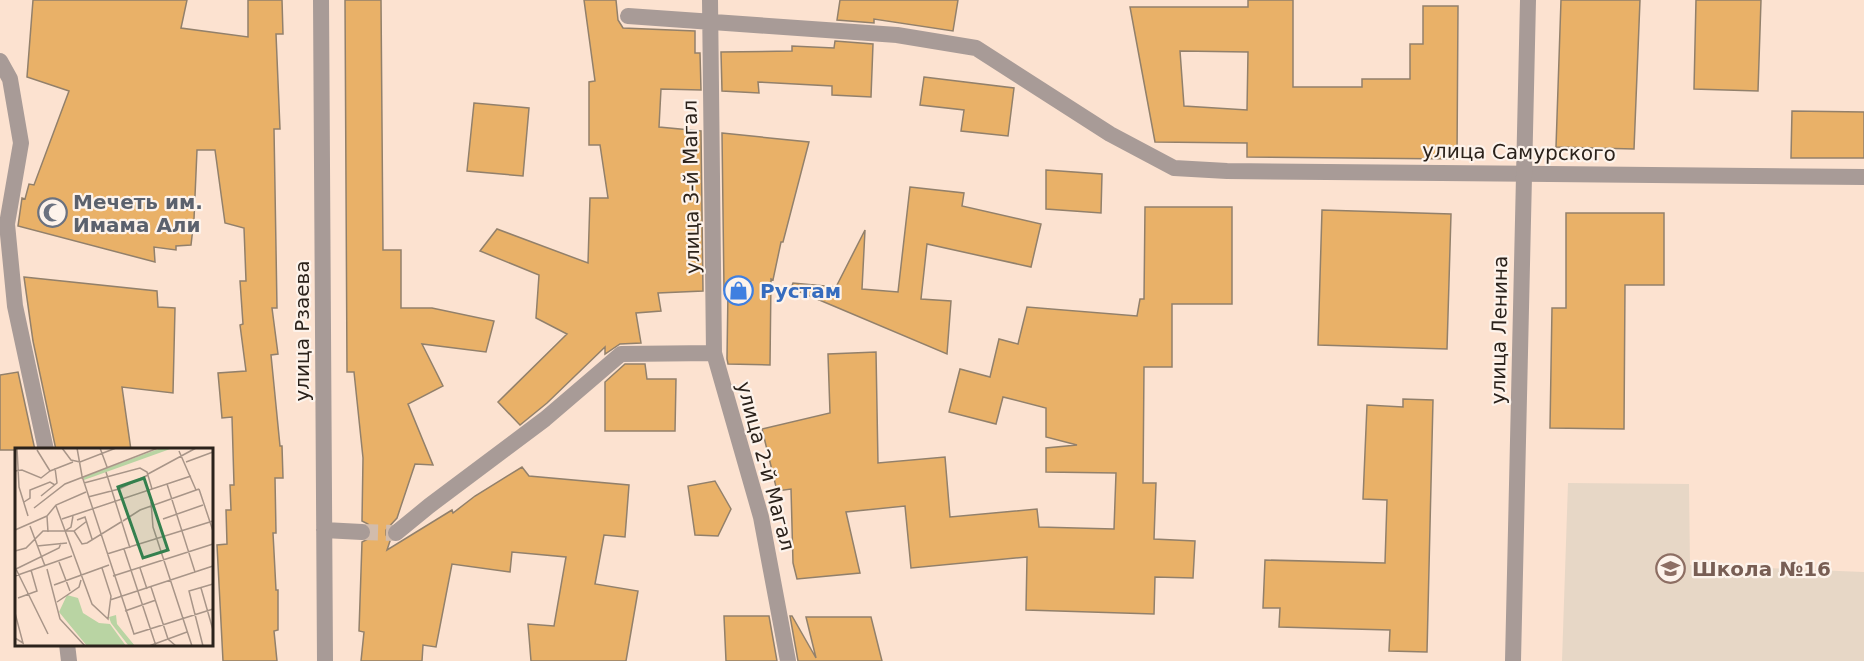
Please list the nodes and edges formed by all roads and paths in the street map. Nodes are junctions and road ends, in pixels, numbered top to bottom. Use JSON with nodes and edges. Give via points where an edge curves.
{"nodes":[{"id":1,"x":321,"y":0,"type":"edge"},
{"id":2,"x":710,"y":0,"type":"edge"},
{"id":3,"x":1528,"y":0,"type":"edge"},
{"id":4,"x":628,"y":16,"type":"dead end"},
{"id":5,"x":710,"y":20,"type":"junction"},
{"id":6,"x":0,"y":60,"type":"edge"},
{"id":7,"x":1524,"y":173,"type":"junction"},
{"id":8,"x":1864,"y":177,"type":"edge"},
{"id":9,"x":714,"y":353,"type":"junction"},
{"id":10,"x":46,"y":448,"type":"edge"},
{"id":11,"x":324,"y":530,"type":"junction"},
{"id":12,"x":362,"y":532,"type":"tunnel mouth"},
{"id":13,"x":396,"y":533,"type":"tunnel mouth"},
{"id":14,"x":67,"y":646,"type":"edge"},
{"id":15,"x":69,"y":661,"type":"edge"},
{"id":16,"x":325,"y":661,"type":"edge"},
{"id":17,"x":788,"y":661,"type":"edge"},
{"id":18,"x":1513,"y":661,"type":"edge"}],
"edges":[{"from":1,"to":11,"type":"street","name":"улица Рзаева"},
{"from":2,"to":5,"type":"street"},
{"from":3,"to":7,"type":"street","name":"улица Ленина"},
{"from":4,"to":5,"type":"street"},
{"from":5,"to":7,"type":"street","name":"улица Самурского","via":[[897,35],[976,48],[1110,134],[1174,168]]},
{"from":5,"to":9,"type":"street","name":"улица 3-й Магал"},
{"from":6,"to":10,"type":"street","via":[[10,79],[21,143],[7,224],[15,306]]},
{"from":7,"to":8,"type":"street","name":"улица Самурского"},
{"from":7,"to":18,"type":"street","name":"улица Ленина"},
{"from":9,"to":13,"type":"street","via":[[621,354],[545,419]]},
{"from":9,"to":17,"type":"street","name":"улица 2-й Магал","via":[[761,517]]},
{"from":11,"to":12,"type":"street"},
{"from":11,"to":16,"type":"street","name":"улица Рзаева"},
{"from":14,"to":15,"type":"street"}]}
